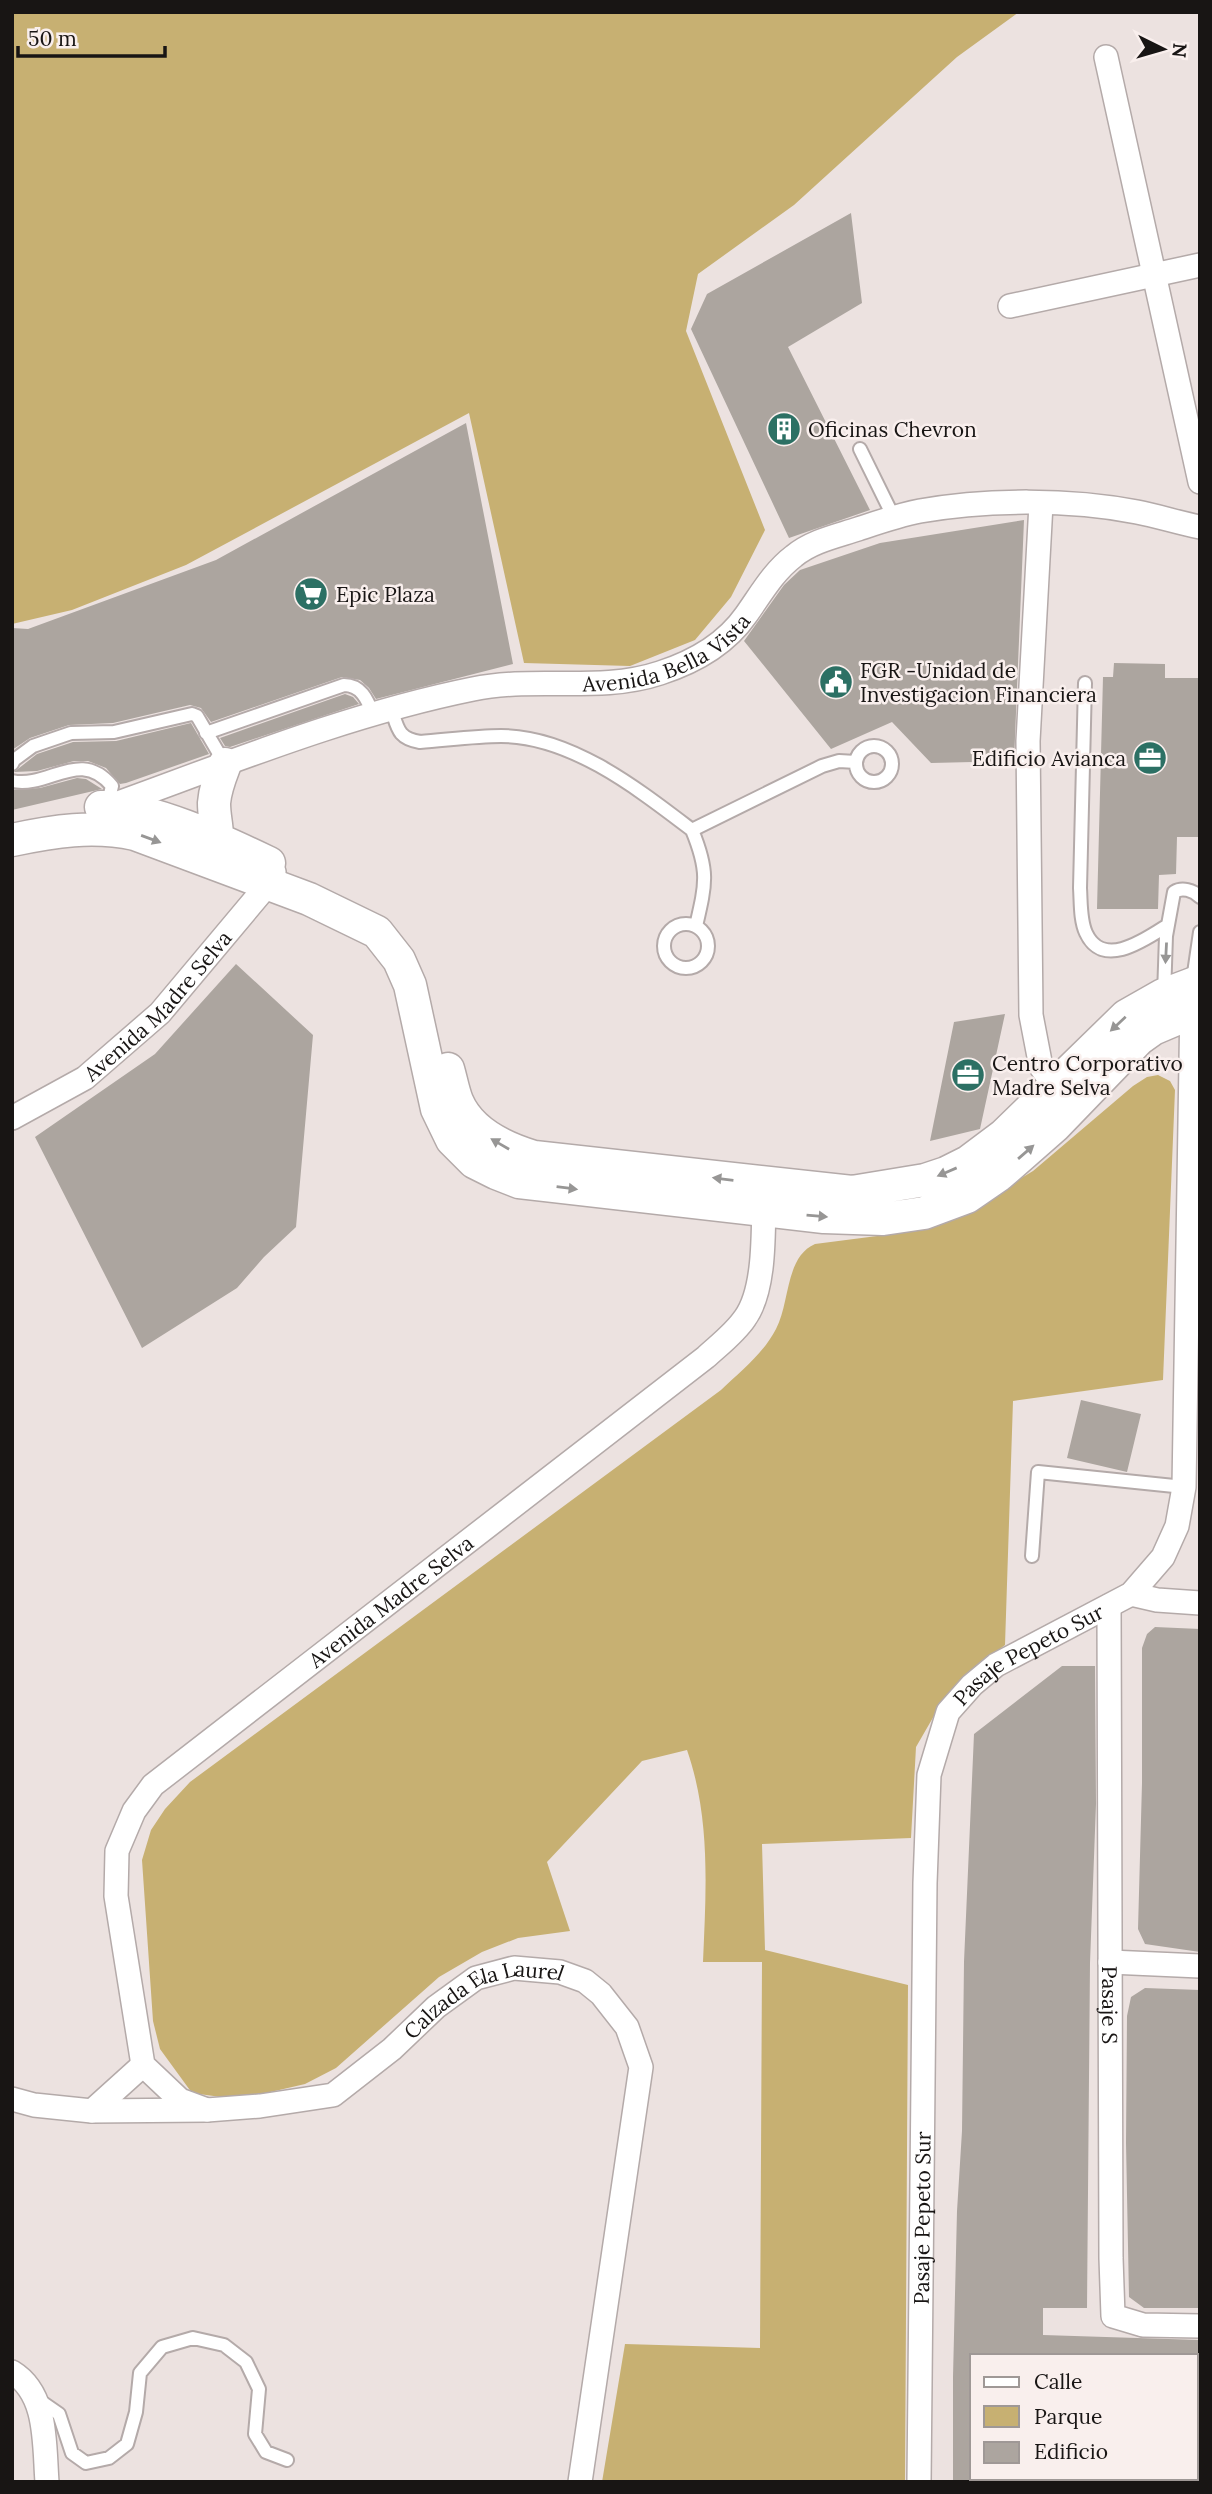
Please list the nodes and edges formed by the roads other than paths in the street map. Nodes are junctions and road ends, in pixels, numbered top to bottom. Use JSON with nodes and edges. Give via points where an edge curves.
{"nodes":[{"id":1,"x":1106,"y":57,"type":"dead end"},
{"id":2,"x":1200,"y":265,"type":"edge"},
{"id":3,"x":1156,"y":274,"type":"junction"},
{"id":4,"x":1010,"y":306,"type":"dead end"},
{"id":5,"x":860,"y":449,"type":"dead end"},
{"id":6,"x":1200,"y":482,"type":"edge"},
{"id":7,"x":1041,"y":504,"type":"junction"},
{"id":8,"x":894,"y":518,"type":"junction"},
{"id":9,"x":1200,"y":527,"type":"edge"},
{"id":10,"x":1085,"y":683,"type":"dead end"},
{"id":11,"x":382,"y":711,"type":"junction"},
{"id":12,"x":206,"y":733,"type":"junction"},
{"id":13,"x":856,"y":762,"type":"dead end"},
{"id":14,"x":12,"y":764,"type":"edge"},
{"id":15,"x":225,"y":764,"type":"junction"},
{"id":16,"x":12,"y":782,"type":"edge"},
{"id":17,"x":107,"y":807,"type":"junction"},
{"id":18,"x":12,"y":823,"type":"edge"},
{"id":19,"x":692,"y":830,"type":"junction"},
{"id":20,"x":12,"y":841,"type":"edge"},
{"id":21,"x":215,"y":850,"type":"junction"},
{"id":22,"x":273,"y":875,"type":"junction"},
{"id":23,"x":1200,"y":897,"type":"edge"},
{"id":24,"x":1168,"y":925,"type":"junction"},
{"id":25,"x":696,"y":926,"type":"dead end"},
{"id":26,"x":1200,"y":932,"type":"edge"},
{"id":27,"x":1163,"y":995,"type":"junction"},
{"id":28,"x":1196,"y":996,"type":"edge"},
{"id":29,"x":1054,"y":1085,"type":"junction"},
{"id":30,"x":12,"y":1118,"type":"edge"},
{"id":31,"x":764,"y":1198,"type":"junction"},
{"id":32,"x":1194,"y":1243,"type":"edge"},
{"id":33,"x":1184,"y":1487,"type":"junction"},
{"id":34,"x":1032,"y":1556,"type":"dead end"},
{"id":35,"x":1131,"y":1594,"type":"junction"},
{"id":36,"x":1200,"y":1603,"type":"edge"},
{"id":37,"x":1109,"y":1606,"type":"junction"},
{"id":38,"x":1110,"y":1962,"type":"junction"},
{"id":39,"x":1200,"y":1966,"type":"edge"},
{"id":40,"x":143,"y":2065,"type":"junction"},
{"id":41,"x":12,"y":2099,"type":"edge"},
{"id":42,"x":207,"y":2110,"type":"junction"},
{"id":43,"x":92,"y":2111,"type":"junction"},
{"id":44,"x":1200,"y":2326,"type":"edge"},
{"id":45,"x":12,"y":2372,"type":"edge"},
{"id":46,"x":36,"y":2398,"type":"junction"},
{"id":47,"x":287,"y":2460,"type":"dead end"},
{"id":48,"x":47,"y":2482,"type":"edge"},
{"id":49,"x":580,"y":2482,"type":"edge"},
{"id":50,"x":919,"y":2482,"type":"edge"}],
"edges":[{"from":1,"to":3,"type":"street"},
{"from":2,"to":3,"type":"street"},
{"from":3,"to":4,"type":"street"},
{"from":3,"to":6,"type":"street"},
{"from":5,"to":8,"type":"lane"},
{"from":7,"to":8,"type":"street","name":"Avenida Bella Vista","via":[[982,505]]},
{"from":7,"to":9,"type":"street","name":"Avenida Bella Vista","via":[[1098,506]]},
{"from":7,"to":29,"type":"street","via":[[1028,741],[1031,1015],[1041,1067]]},
{"from":8,"to":11,"type":"street","name":"Avenida Bella Vista","via":[[815,543],[794,555],[730,634],[687,663],[617,681],[476,688]]},
{"from":10,"to":24,"type":"lane","via":[[1080,888],[1086,935],[1107,950],[1123,950]]},
{"from":11,"to":12,"type":"lane","via":[[359,689],[344,685]]},
{"from":11,"to":15,"type":"street","name":"Avenida Bella Vista","via":[[285,751]]},
{"from":11,"to":19,"type":"lane","via":[[409,740],[503,736],[568,748],[647,796]]},
{"from":12,"to":14,"type":"lane","via":[[192,714],[114,732],[71,733],[33,746]]},
{"from":12,"to":15,"type":"lane"},
{"from":13,"to":19,"type":"lane","via":[[822,766]]},
{"from":15,"to":17,"type":"street","name":"Avenida Bella Vista"},
{"from":15,"to":21,"type":"street","via":[[216,785]]},
{"from":16,"to":17,"type":"lane","via":[[74,768],[94,772],[112,786]]},
{"from":17,"to":18,"type":"street"},
{"from":17,"to":21,"type":"street","via":[[143,813]]},
{"from":19,"to":25,"type":"lane","via":[[703,858],[705,888]]},
{"from":20,"to":21,"type":"street","one_way":true,"via":[[72,829],[113,829]]},
{"from":21,"to":22,"type":"street"},
{"from":22,"to":30,"type":"street","name":"Avenida Madre Selva","via":[[160,1013],[85,1078]]},
{"from":22,"to":31,"type":"street","via":[[309,899],[377,932],[399,960],[410,985],[437,1109],[452,1140],[474,1162],[519,1182]]},
{"from":23,"to":24,"type":"lane","via":[[1188,890],[1174,892]]},
{"from":24,"to":27,"type":"lane","one_way":true},
{"from":26,"to":28,"type":"lane"},
{"from":27,"to":28,"type":"street"},
{"from":27,"to":29,"type":"street","one_way":true,"via":[[1126,1016]]},
{"from":31,"to":28,"type":"street","one_way":true,"via":[[824,1217],[884,1219],[924,1213],[967,1197],[1055,1126],[1139,1039]]},
{"from":28,"to":32,"type":"street","name":"Pasaje Pepeto Sur"},
{"from":29,"to":31,"type":"street","one_way":true,"via":[[1004,1135],[946,1174],[852,1192]]},
{"from":31,"to":40,"type":"street","name":"Avenida Madre Selva","via":[[756,1298],[732,1333],[153,1785],[134,1811],[117,1850],[117,1896]]},
{"from":32,"to":33,"type":"street","name":"Pasaje Pepeto Sur"},
{"from":33,"to":34,"type":"lane","via":[[1038,1472]]},
{"from":33,"to":35,"type":"street","name":"Pasaje Pepeto Sur","via":[[1177,1525],[1163,1557]]},
{"from":35,"to":36,"type":"street"},
{"from":35,"to":37,"type":"street","name":"Pasaje Pepeto Sur"},
{"from":37,"to":38,"type":"street","name":"Pasaje S"},
{"from":37,"to":50,"type":"street","name":"Pasaje Pepeto Sur","via":[[996,1665],[972,1685],[948,1712],[929,1775]]},
{"from":38,"to":39,"type":"street"},
{"from":38,"to":44,"type":"street","name":"Pasaje S","via":[[1113,2316],[1143,2325]]},
{"from":40,"to":42,"type":"street","via":[[180,2100]]},
{"from":40,"to":43,"type":"street"},
{"from":41,"to":43,"type":"street"},
{"from":42,"to":43,"type":"street","name":"Calzada Ela Laurel"},
{"from":42,"to":49,"type":"street","name":"Calzada Ela Laurel","via":[[333,2095],[476,1978],[514,1968],[560,1972],[585,1981],[601,1994],[627,2027],[641,2067]]},
{"from":45,"to":46,"type":"street"},
{"from":46,"to":47,"type":"lane","via":[[59,2414],[72,2453],[86,2463],[109,2458],[127,2444],[140,2373],[162,2347],[193,2338],[224,2345],[246,2362],[259,2389],[255,2434],[266,2452]]},
{"from":46,"to":48,"type":"street"}]}
